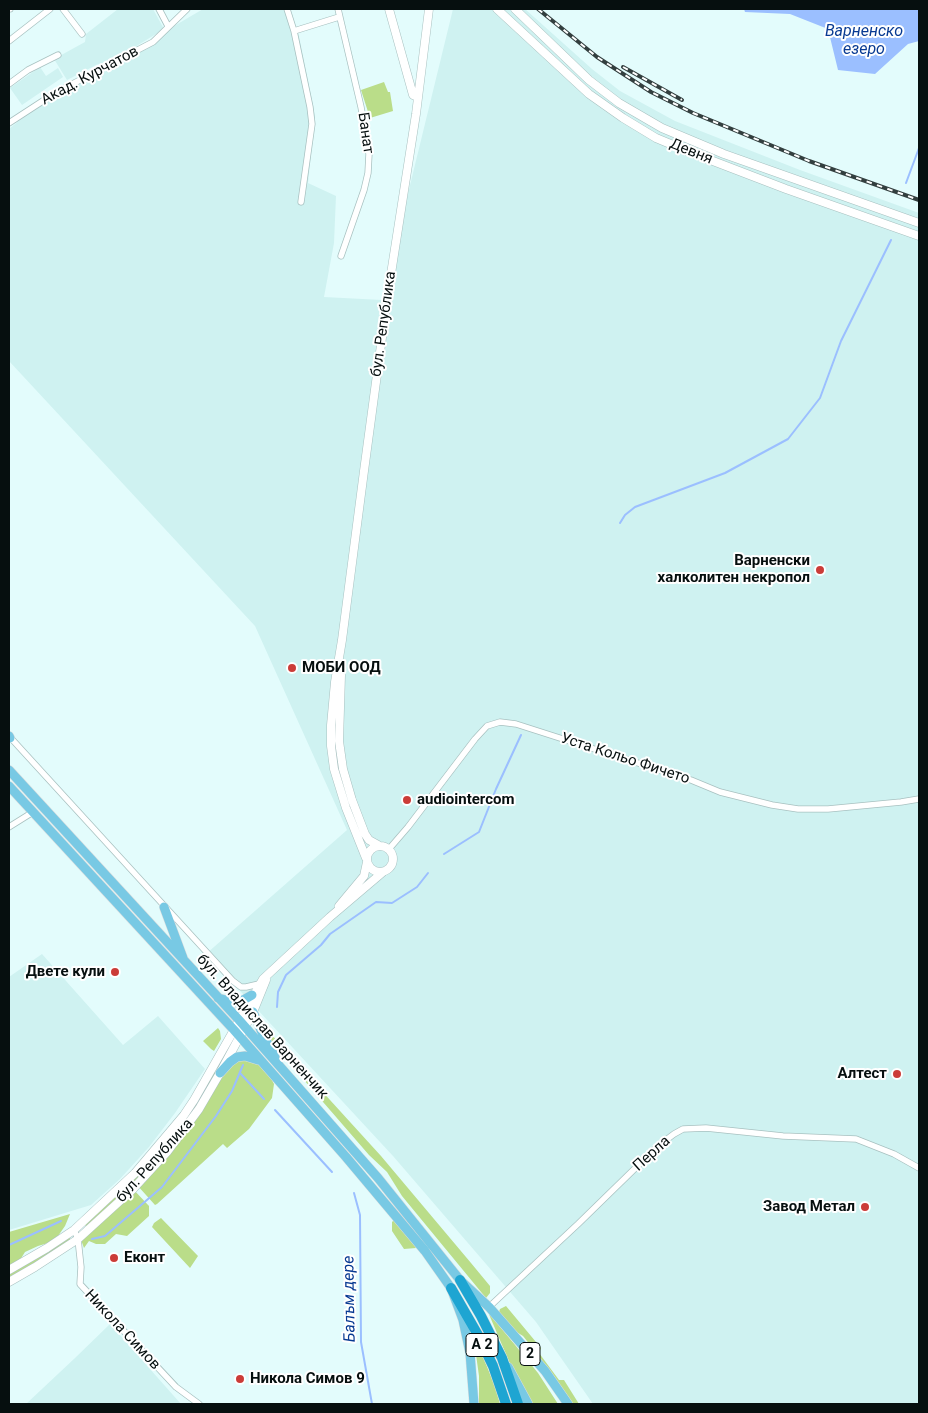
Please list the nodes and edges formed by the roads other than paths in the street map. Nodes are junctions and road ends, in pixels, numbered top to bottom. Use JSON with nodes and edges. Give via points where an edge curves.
{"nodes":[{"id":1,"x":50,"y":9,"type":"edge"},
{"id":2,"x":63,"y":9,"type":"edge"},
{"id":3,"x":159,"y":9,"type":"edge"},
{"id":4,"x":187,"y":9,"type":"edge"},
{"id":5,"x":287,"y":9,"type":"edge"},
{"id":6,"x":338,"y":9,"type":"edge"},
{"id":7,"x":389,"y":9,"type":"edge"},
{"id":8,"x":429,"y":9,"type":"edge"},
{"id":9,"x":497,"y":9,"type":"edge"},
{"id":10,"x":515,"y":9,"type":"edge"},
{"id":11,"x":340,"y":17,"type":"junction"},
{"id":12,"x":168,"y":26,"type":"junction"},
{"id":13,"x":294,"y":31,"type":"junction"},
{"id":14,"x":82,"y":34,"type":"dead end"},
{"id":15,"x":9,"y":41,"type":"edge"},
{"id":16,"x":58,"y":55,"type":"dead end"},
{"id":17,"x":9,"y":84,"type":"edge"},
{"id":18,"x":418,"y":97,"type":"junction"},
{"id":19,"x":9,"y":123,"type":"edge"},
{"id":20,"x":301,"y":202,"type":"dead end"},
{"id":21,"x":919,"y":223,"type":"edge"},
{"id":22,"x":919,"y":236,"type":"edge"},
{"id":23,"x":341,"y":256,"type":"dead end"},
{"id":24,"x":342,"y":640,"type":"junction"},
{"id":25,"x":9,"y":737,"type":"edge"},
{"id":26,"x":9,"y":770,"type":"edge"},
{"id":27,"x":9,"y":786,"type":"edge"},
{"id":28,"x":919,"y":799,"type":"edge"},
{"id":29,"x":33,"y":812,"type":"junction"},
{"id":30,"x":9,"y":827,"type":"edge"},
{"id":31,"x":378,"y":846,"type":"junction"},
{"id":32,"x":389,"y":849,"type":"junction"},
{"id":33,"x":367,"y":860,"type":"junction"},
{"id":34,"x":383,"y":872,"type":"junction"},
{"id":35,"x":164,"y":907,"type":"junction"},
{"id":36,"x":330,"y":917,"type":"junction"},
{"id":37,"x":183,"y":960,"type":"junction"},
{"id":38,"x":269,"y":974,"type":"junction"},
{"id":39,"x":259,"y":984,"type":"junction"},
{"id":40,"x":252,"y":996,"type":"junction"},
{"id":41,"x":217,"y":997,"type":"junction"},
{"id":42,"x":253,"y":1012,"type":"junction"},
{"id":43,"x":242,"y":1024,"type":"junction"},
{"id":44,"x":237,"y":1034,"type":"junction"},
{"id":45,"x":259,"y":1061,"type":"junction"},
{"id":46,"x":220,"y":1073,"type":"junction"},
{"id":47,"x":286,"y":1074,"type":"junction"},
{"id":48,"x":919,"y":1168,"type":"edge"},
{"id":49,"x":74,"y":1230,"type":"junction"},
{"id":50,"x":78,"y":1239,"type":"junction"},
{"id":51,"x":9,"y":1270,"type":"edge"},
{"id":52,"x":460,"y":1280,"type":"junction"},
{"id":53,"x":9,"y":1282,"type":"edge"},
{"id":54,"x":451,"y":1288,"type":"junction"},
{"id":55,"x":489,"y":1307,"type":"junction"},
{"id":56,"x":502,"y":1358,"type":"junction"},
{"id":57,"x":473,"y":1387,"type":"junction"},
{"id":58,"x":199,"y":1404,"type":"edge"},
{"id":59,"x":470,"y":1404,"type":"edge"},
{"id":60,"x":474,"y":1404,"type":"edge"},
{"id":61,"x":506,"y":1404,"type":"edge"},
{"id":62,"x":518,"y":1404,"type":"edge"},
{"id":63,"x":528,"y":1404,"type":"edge"},
{"id":64,"x":568,"y":1404,"type":"edge"}],
"edges":[{"from":1,"to":15,"type":"street"},
{"from":2,"to":14,"type":"street"},
{"from":3,"to":12,"type":"street"},
{"from":4,"to":12,"type":"street","name":"Акад. Курчатов"},
{"from":5,"to":13,"type":"street"},
{"from":6,"to":11,"type":"street","name":"Банат"},
{"from":7,"to":18,"type":"street","via":[[413,95]]},
{"from":8,"to":18,"type":"street","name":"бул. Република"},
{"from":9,"to":22,"type":"street","name":"Девня","via":[[589,94],[656,138]]},
{"from":10,"to":21,"type":"street","name":"Девня","via":[[589,80],[619,103],[662,128],[724,154]]},
{"from":11,"to":13,"type":"street"},
{"from":11,"to":23,"type":"street","name":"Банат","via":[[369,154],[364,190]]},
{"from":12,"to":19,"type":"street","name":"Акад. Курчатов","via":[[153,42],[55,93]]},
{"from":13,"to":20,"type":"street","via":[[312,124]]},
{"from":16,"to":17,"type":"street"},
{"from":18,"to":24,"type":"street","name":"бул. Република"},
{"from":24,"to":31,"type":"street","name":"бул. Република","via":[[341,761],[366,834]]},
{"from":24,"to":33,"type":"street","name":"бул. Република","via":[[333,703],[332,760],[341,794]]},
{"from":25,"to":35,"type":"street"},
{"from":26,"to":37,"type":"main road","name":"бул. Владислав Варненчик"},
{"from":27,"to":29,"type":"main road","name":"бул. Владислав Варненчик"},
{"from":28,"to":32,"type":"street","name":"Уста Кольо Фичето","via":[[828,809],[772,805],[720,792],[516,724],[500,722],[487,726],[475,739]]},
{"from":29,"to":30,"type":"street"},
{"from":29,"to":44,"type":"main road","name":"бул. Владислав Варненчик"},
{"from":31,"to":32,"type":"street"},
{"from":31,"to":33,"type":"street","name":"бул. Република","via":[[371,848]]},
{"from":32,"to":34,"type":"street","name":"бул. Република","via":[[393,860],[390,868]]},
{"from":33,"to":34,"type":"street","via":[[373,870]]},
{"from":33,"to":36,"type":"street","name":"бул. Република","via":[[364,876]]},
{"from":34,"to":36,"type":"street","name":"бул. Република"},
{"from":35,"to":37,"type":"main road"},
{"from":35,"to":39,"type":"street","via":[[233,981],[246,987]]},
{"from":36,"to":38,"type":"street","name":"бул. Република"},
{"from":37,"to":41,"type":"main road","name":"бул. Владислав Варненчик"},
{"from":38,"to":39,"type":"street","name":"бул. Република"},
{"from":38,"to":42,"type":"street","name":"бул. Република"},
{"from":39,"to":40,"type":"street","name":"бул. Република"},
{"from":40,"to":41,"type":"main road","via":[[238,1003]]},
{"from":40,"to":43,"type":"street","name":"бул. Република"},
{"from":41,"to":43,"type":"main road","name":"бул. Владислав Варненчик"},
{"from":42,"to":43,"type":"street","name":"бул. Република"},
{"from":42,"to":47,"type":"main road"},
{"from":43,"to":44,"type":"street","name":"бул. Република"},
{"from":43,"to":47,"type":"main road","name":"бул. Владислав Варненчик"},
{"from":44,"to":45,"type":"main road","name":"бул. Владислав Варненчик"},
{"from":44,"to":46,"type":"street","name":"бул. Република"},
{"from":44,"to":49,"type":"street","name":"бул. Република","via":[[184,1115],[126,1182]]},
{"from":45,"to":46,"type":"main road","via":[[246,1056],[237,1057]]},
{"from":45,"to":54,"type":"main road","name":"бул. Владислав Варненчик","via":[[403,1223]]},
{"from":46,"to":50,"type":"street","name":"бул. Република","via":[[167,1152],[133,1189]]},
{"from":47,"to":52,"type":"main road","name":"бул. Владислав Варненчик","via":[[378,1178]]},
{"from":48,"to":55,"type":"street","name":"Перла","via":[[856,1139],[684,1129],[658,1146]]},
{"from":49,"to":50,"type":"street","name":"Никола Симов"},
{"from":49,"to":51,"type":"street","name":"бул. Република"},
{"from":50,"to":53,"type":"street","name":"бул. Република"},
{"from":50,"to":58,"type":"street","name":"Никола Симов","via":[[80,1284],[176,1388]]},
{"from":52,"to":55,"type":"main road","name":"бул. Владислав Варненчик","number":"2"},
{"from":52,"to":56,"type":"highway","number":"A 2"},
{"from":54,"to":57,"type":"main road","name":"бул. Владислав Варненчик","via":[[466,1333]]},
{"from":54,"to":61,"type":"highway","number":"A 2","via":[[493,1366]]},
{"from":55,"to":64,"type":"main road","number":"2","via":[[545,1371]]},
{"from":56,"to":62,"type":"highway","number":"A 2"},
{"from":56,"to":63,"type":"main road"},
{"from":57,"to":59,"type":"street"},
{"from":57,"to":60,"type":"main road","name":"бул. Владислав Варненчик"}]}
